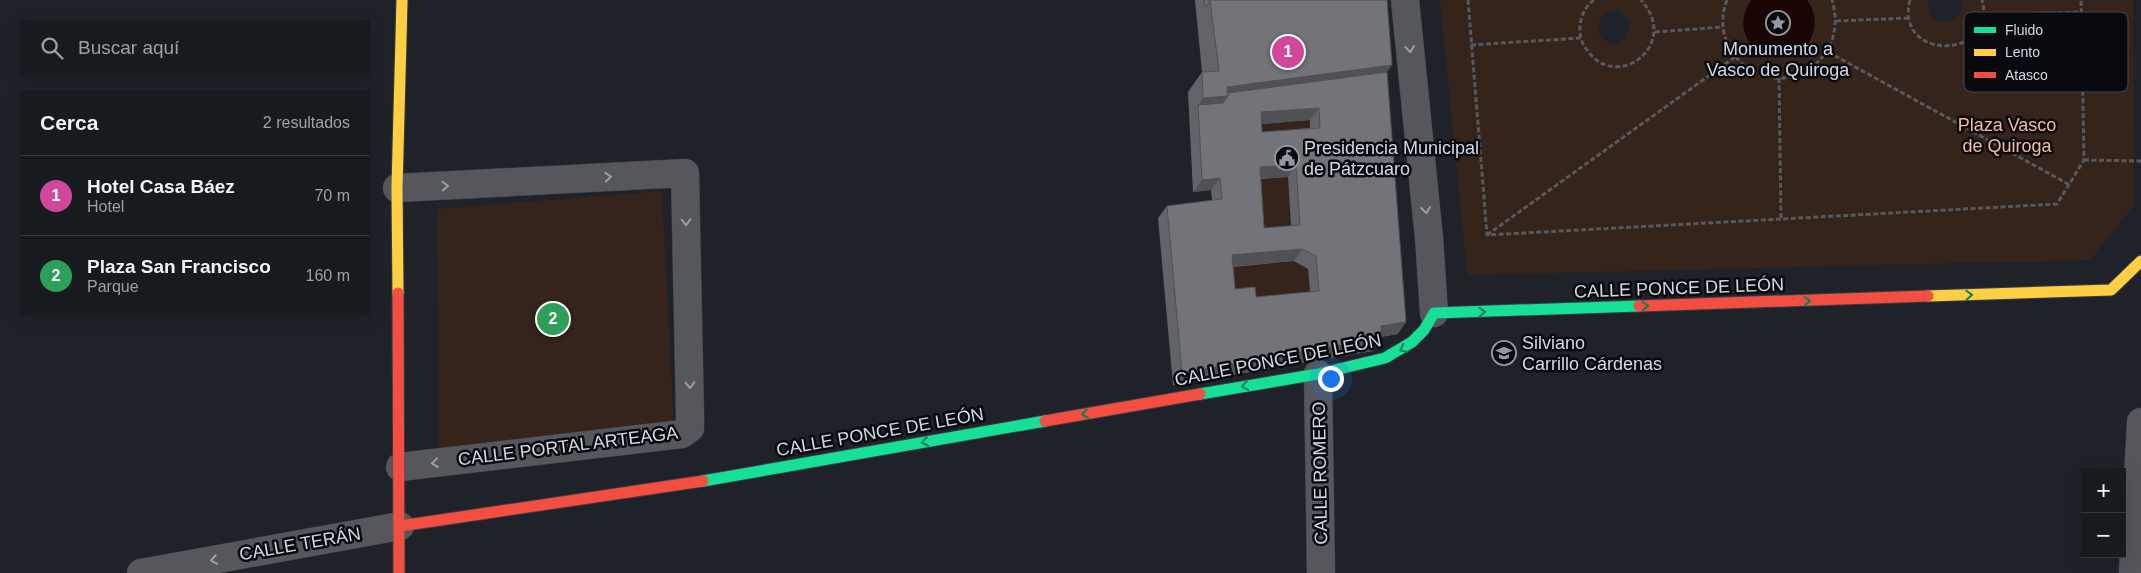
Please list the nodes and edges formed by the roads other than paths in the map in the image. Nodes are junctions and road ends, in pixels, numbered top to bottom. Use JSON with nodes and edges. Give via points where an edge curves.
{"nodes":[{"id":1,"x":402,"y":0,"type":"edge"},
{"id":2,"x":1405,"y":0,"type":"edge"},
{"id":3,"x":397,"y":188,"type":"junction"},
{"id":4,"x":2141,"y":261,"type":"edge"},
{"id":5,"x":1434,"y":313,"type":"junction"},
{"id":6,"x":1318,"y":374,"type":"junction"},
{"id":7,"x":2141,"y":422,"type":"edge"},
{"id":8,"x":400,"y":467,"type":"junction"},
{"id":9,"x":400,"y":526,"type":"junction"},
{"id":10,"x":141,"y":573,"type":"edge"},
{"id":11,"x":399,"y":573,"type":"edge"},
{"id":12,"x":1321,"y":573,"type":"edge"},
{"id":13,"x":2133,"y":573,"type":"edge"}],
"edges":[{"from":1,"to":3,"type":"main road"},
{"from":2,"to":5,"type":"street","one_way":true},
{"from":3,"to":8,"type":"main road"},
{"from":3,"to":8,"type":"street","name":"CALLE PORTAL ARTEAGA","one_way":true,"via":[[685,174],[690,428],[682,434]]},
{"from":5,"to":4,"type":"main road","name":"CALLE PONCE DE LEÓN","one_way":true,"via":[[2111,290]]},
{"from":5,"to":6,"type":"main road","name":"CALLE PONCE DE LEÓN","one_way":true,"via":[[1426,329],[1412,344],[1392,355]]},
{"from":6,"to":9,"type":"main road","name":"CALLE PONCE DE LEÓN","one_way":true,"via":[[690,483]]},
{"from":6,"to":12,"type":"street","name":"CALLE ROMERO"},
{"from":7,"to":13,"type":"street"},
{"from":8,"to":9,"type":"main road"},
{"from":9,"to":10,"type":"street","name":"CALLE TERÁN","one_way":true},
{"from":9,"to":11,"type":"main road"}]}
